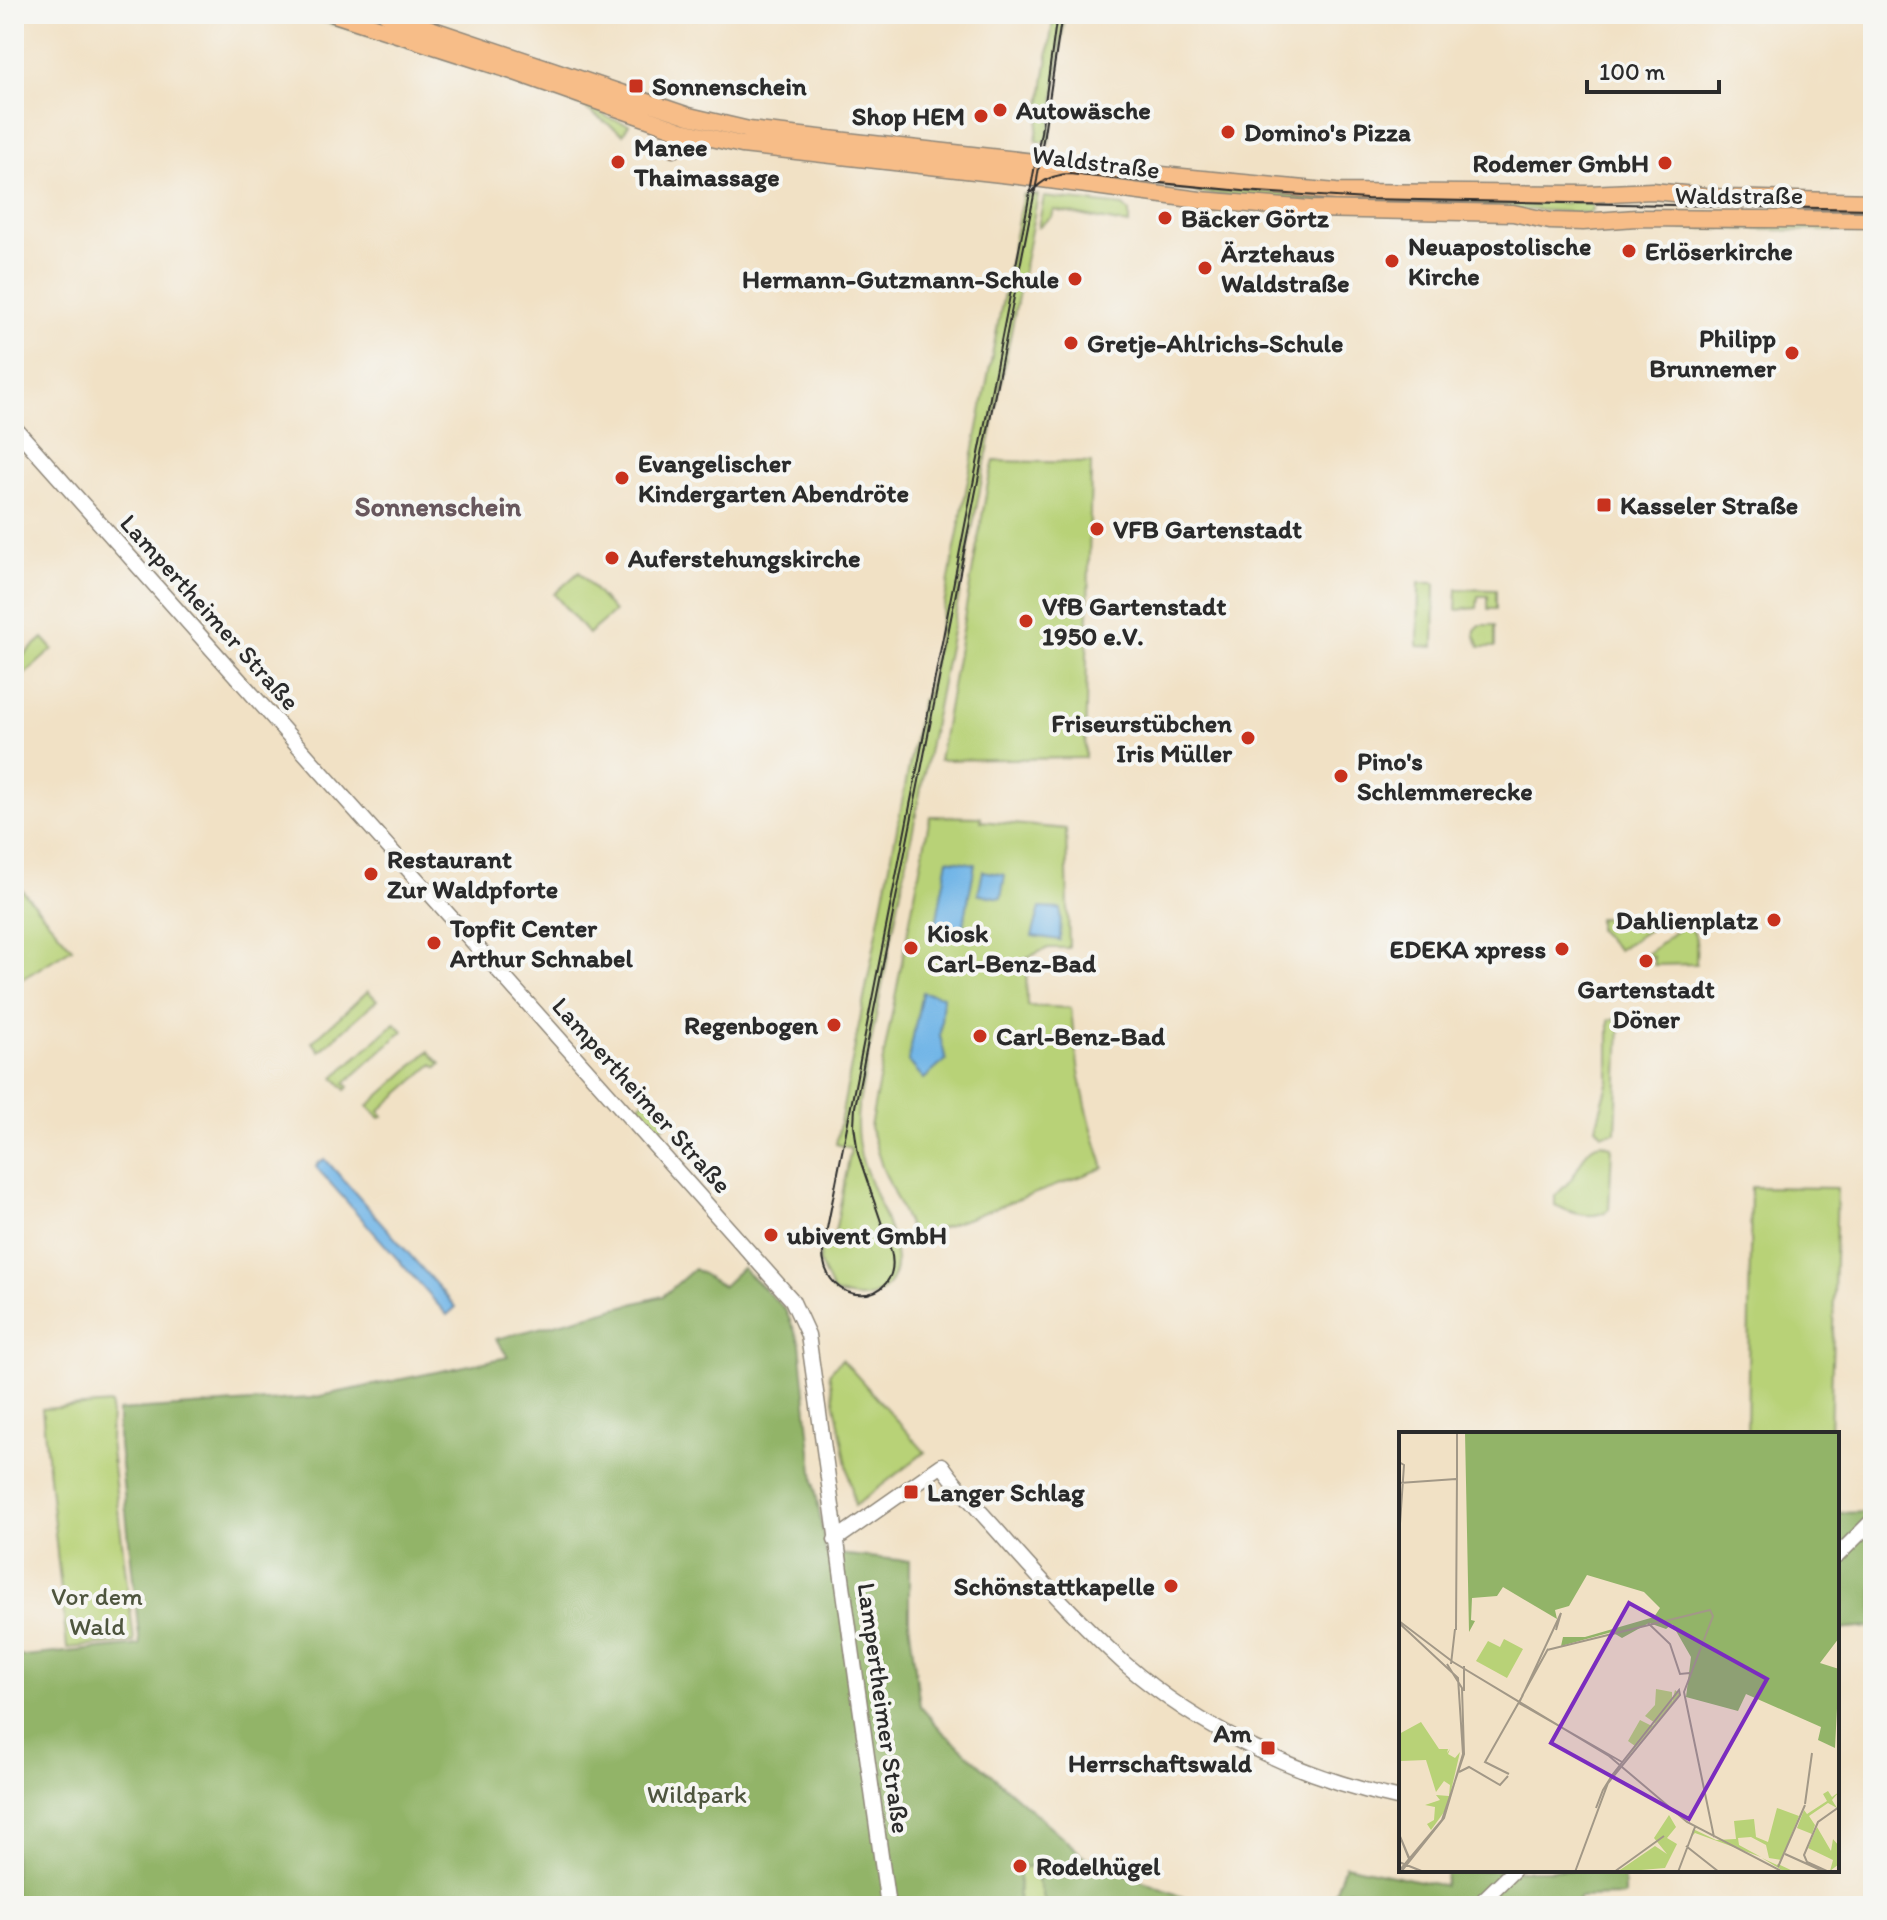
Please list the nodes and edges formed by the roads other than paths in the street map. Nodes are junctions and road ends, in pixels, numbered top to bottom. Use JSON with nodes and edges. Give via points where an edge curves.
{"nodes":[{"id":1,"x":334,"y":14,"type":"edge"},
{"id":2,"x":386,"y":14,"type":"edge"},
{"id":3,"x":672,"y":97,"type":"dead end"},
{"id":4,"x":689,"y":116,"type":"junction"},
{"id":5,"x":702,"y":137,"type":"junction"},
{"id":6,"x":673,"y":149,"type":"dead end"},
{"id":7,"x":1058,"y":153,"type":"dead end"},
{"id":8,"x":1171,"y":164,"type":"dead end"},
{"id":9,"x":1073,"y":167,"type":"junction"},
{"id":10,"x":1139,"y":173,"type":"junction"},
{"id":11,"x":1873,"y":202,"type":"edge"},
{"id":12,"x":1873,"y":220,"type":"edge"},
{"id":13,"x":14,"y":427,"type":"edge"},
{"id":14,"x":1873,"y":1520,"type":"edge"},
{"id":15,"x":835,"y":1540,"type":"junction"},
{"id":16,"x":1839,"y":1554,"type":"edge"},
{"id":17,"x":1399,"y":1798,"type":"edge"},
{"id":18,"x":1512,"y":1872,"type":"edge"},
{"id":19,"x":888,"y":1906,"type":"edge"},
{"id":20,"x":1477,"y":1906,"type":"edge"}],
"edges":[{"from":1,"to":5,"type":"main road","name":"Waldstraße"},
{"from":2,"to":4,"type":"main road"},
{"from":3,"to":4,"type":"main road"},
{"from":4,"to":9,"type":"main road","name":"Waldstraße","via":[[749,130],[981,156],[996,147]]},
{"from":5,"to":6,"type":"main road"},
{"from":5,"to":12,"type":"main road","name":"Waldstraße","via":[[921,172],[1310,209],[1513,213],[1583,222]]},
{"from":7,"to":9,"type":"main road"},
{"from":8,"to":10,"type":"main road"},
{"from":9,"to":10,"type":"main road","name":"Waldstraße"},
{"from":10,"to":11,"type":"main road","name":"Waldstraße","via":[[1336,192],[1652,191]]},
{"from":13,"to":15,"type":"street","name":"Lampertheimer Straße","via":[[792,1300],[808,1335]]},
{"from":14,"to":16,"type":"street"},
{"from":15,"to":17,"type":"street","via":[[942,1465],[1052,1593],[1126,1664],[1173,1700],[1246,1743],[1311,1772]]},
{"from":15,"to":19,"type":"street","name":"Lampertheimer Straße"},
{"from":18,"to":20,"type":"street"}]}
